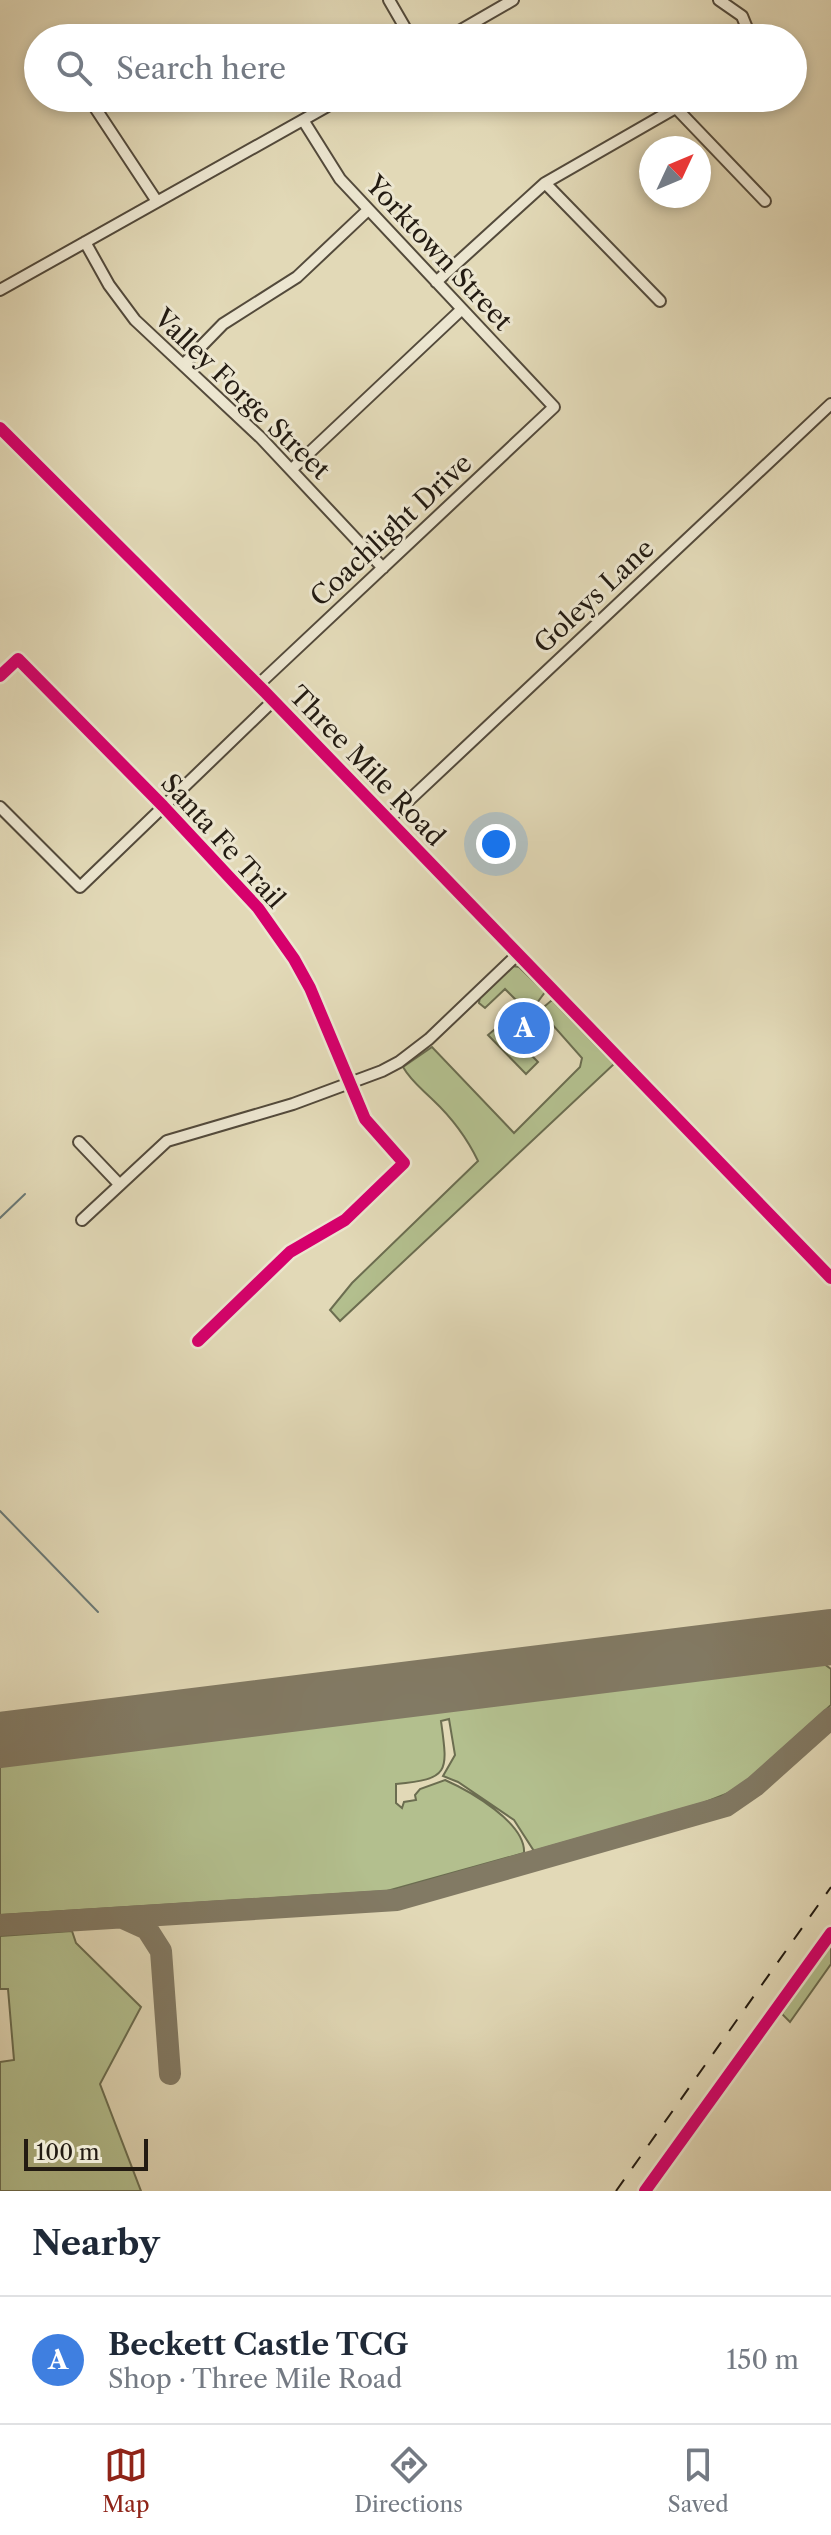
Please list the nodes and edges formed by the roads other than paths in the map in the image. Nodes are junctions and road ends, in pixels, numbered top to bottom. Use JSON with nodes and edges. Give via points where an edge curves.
{"nodes":[{"id":1,"x":389,"y":0,"type":"edge"},
{"id":2,"x":513,"y":0,"type":"edge"},
{"id":3,"x":719,"y":0,"type":"edge"},
{"id":4,"x":403,"y":24,"type":"edge"},
{"id":5,"x":471,"y":24,"type":"edge"},
{"id":6,"x":745,"y":24,"type":"edge"},
{"id":7,"x":98,"y":112,"type":"edge"},
{"id":8,"x":317,"y":112,"type":"edge"},
{"id":9,"x":669,"y":112,"type":"edge"},
{"id":10,"x":680,"y":112,"type":"edge"},
{"id":11,"x":303,"y":120,"type":"junction"},
{"id":12,"x":545,"y":183,"type":"junction"},
{"id":13,"x":156,"y":200,"type":"junction"},
{"id":14,"x":765,"y":201,"type":"dead end"},
{"id":15,"x":368,"y":210,"type":"junction"},
{"id":16,"x":85,"y":242,"type":"junction"},
{"id":17,"x":436,"y":282,"type":"junction"},
{"id":18,"x":0,"y":290,"type":"edge"},
{"id":19,"x":660,"y":301,"type":"dead end"},
{"id":20,"x":462,"y":309,"type":"junction"},
{"id":21,"x":183,"y":365,"type":"junction"},
{"id":22,"x":831,"y":404,"type":"edge"},
{"id":23,"x":554,"y":407,"type":"joint"},
{"id":24,"x":0,"y":428,"type":"edge"},
{"id":25,"x":291,"y":470,"type":"junction"},
{"id":26,"x":383,"y":568,"type":"junction"},
{"id":27,"x":0,"y":676,"type":"edge"},
{"id":28,"x":258,"y":685,"type":"junction"},
{"id":29,"x":273,"y":701,"type":"junction"},
{"id":30,"x":163,"y":806,"type":"junction"},
{"id":31,"x":0,"y":807,"type":"edge"},
{"id":32,"x":388,"y":820,"type":"junction"},
{"id":33,"x":518,"y":954,"type":"junction"},
{"id":34,"x":349,"y":1084,"type":"junction"},
{"id":35,"x":79,"y":1142,"type":"dead end"},
{"id":36,"x":119,"y":1184,"type":"junction"},
{"id":37,"x":82,"y":1220,"type":"dead end"},
{"id":38,"x":831,"y":1278,"type":"edge"},
{"id":39,"x":198,"y":1341,"type":"dead end"}],
"edges":[{"from":1,"to":4,"type":"street"},
{"from":2,"to":5,"type":"street"},
{"from":3,"to":6,"type":"street"},
{"from":7,"to":13,"type":"street"},
{"from":8,"to":11,"type":"street"},
{"from":9,"to":12,"type":"street"},
{"from":10,"to":14,"type":"street"},
{"from":11,"to":13,"type":"street"},
{"from":11,"to":15,"type":"street","name":"Yorktown Street","via":[[329,164]]},
{"from":12,"to":17,"type":"street"},
{"from":12,"to":19,"type":"street"},
{"from":13,"to":16,"type":"street"},
{"from":15,"to":17,"type":"street","name":"Yorktown Street"},
{"from":15,"to":21,"type":"street","via":[[297,277],[223,324]]},
{"from":16,"to":18,"type":"street"},
{"from":16,"to":21,"type":"street","name":"Valley Forge Street","via":[[135,320]]},
{"from":17,"to":20,"type":"street","name":"Yorktown Street"},
{"from":20,"to":23,"type":"street","name":"Yorktown Street"},
{"from":20,"to":25,"type":"street"},
{"from":21,"to":25,"type":"street","name":"Valley Forge Street"},
{"from":22,"to":32,"type":"street","name":"Goleys Lane"},
{"from":23,"to":26,"type":"street","name":"Coachlight Drive"},
{"from":24,"to":28,"type":"street","name":"Three Mile Road"},
{"from":25,"to":26,"type":"street","name":"Valley Forge Street"},
{"from":26,"to":28,"type":"street","name":"Coachlight Drive"},
{"from":27,"to":30,"type":"street","name":"Santa Fe Trail","via":[[18,659]]},
{"from":28,"to":29,"type":"street","name":"Three Mile Road"},
{"from":29,"to":30,"type":"street"},
{"from":29,"to":32,"type":"street","name":"Three Mile Road"},
{"from":30,"to":31,"type":"street","via":[[80,887]]},
{"from":30,"to":34,"type":"street","name":"Santa Fe Trail","via":[[277,933],[310,988]]},
{"from":32,"to":33,"type":"street","name":"Three Mile Road"},
{"from":33,"to":34,"type":"street","via":[[414,1052]]},
{"from":33,"to":38,"type":"street","name":"Three Mile Road"},
{"from":34,"to":36,"type":"street","via":[[179,1136],[157,1148]]},
{"from":34,"to":39,"type":"street","name":"Santa Fe Trail","via":[[365,1119],[404,1163],[345,1220],[290,1252]]},
{"from":35,"to":36,"type":"street"},
{"from":36,"to":37,"type":"street"}]}
